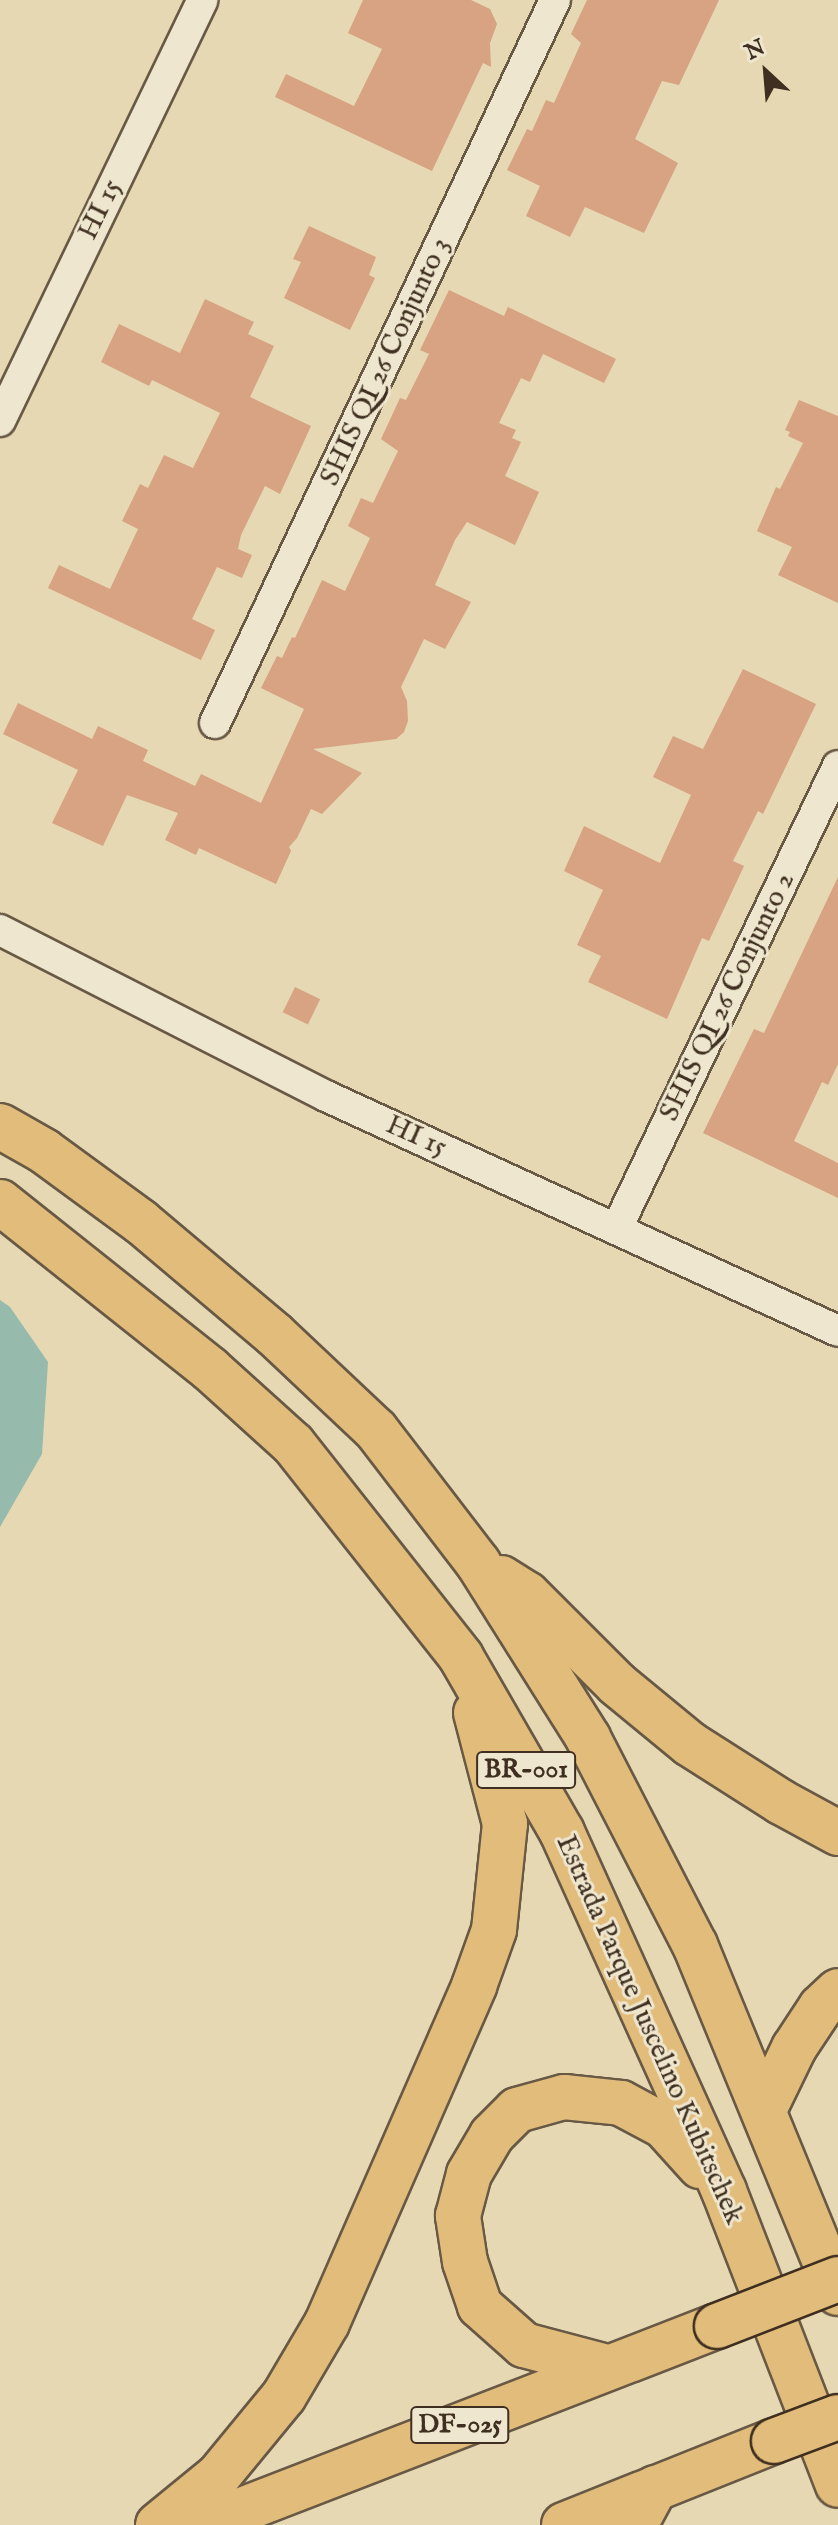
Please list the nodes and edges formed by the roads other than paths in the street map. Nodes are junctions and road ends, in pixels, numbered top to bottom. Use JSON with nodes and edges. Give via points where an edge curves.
{"nodes":[{"id":1,"x":203,"y":0,"type":"edge"},
{"id":2,"x":555,"y":0,"type":"edge"},
{"id":3,"x":0,"y":421,"type":"edge"},
{"id":4,"x":215,"y":723,"type":"dead end"},
{"id":5,"x":838,"y":766,"type":"edge"},
{"id":6,"x":0,"y":930,"type":"edge"},
{"id":7,"x":0,"y":1126,"type":"edge"},
{"id":8,"x":0,"y":1202,"type":"edge"},
{"id":9,"x":617,"y":1228,"type":"junction"},
{"id":10,"x":838,"y":1331,"type":"edge"},
{"id":11,"x":478,"y":1563,"type":"junction"},
{"id":12,"x":461,"y":1657,"type":"junction"},
{"id":13,"x":838,"y":1833,"type":"edge"},
{"id":14,"x":838,"y":1991,"type":"edge"},
{"id":15,"x":765,"y":2108,"type":"junction"},
{"id":16,"x":724,"y":2191,"type":"junction"},
{"id":17,"x":838,"y":2279,"type":"edge"},
{"id":18,"x":838,"y":2293,"type":"edge"},
{"id":19,"x":607,"y":2367,"type":"junction"},
{"id":20,"x":838,"y":2417,"type":"edge"},
{"id":21,"x":838,"y":2485,"type":"edge"},
{"id":22,"x":645,"y":2507,"type":"edge"},
{"id":23,"x":158,"y":2525,"type":"edge"},
{"id":24,"x":203,"y":2525,"type":"edge"},
{"id":25,"x":564,"y":2525,"type":"edge"}],
"edges":[{"from":1,"to":3,"type":"street","name":"HI 15"},
{"from":2,"to":4,"type":"street","name":"SHIS QI 26 Conjunto 3"},
{"from":5,"to":9,"type":"street","name":"SHIS QI 26 Conjunto 2"},
{"from":6,"to":9,"type":"street","name":"HI 15","via":[[326,1096]]},
{"from":7,"to":11,"type":"main road","number":"BR-001","via":[[44,1151],[141,1222],[274,1334],[376,1430]]},
{"from":8,"to":12,"type":"main road","name":"Estrada Parque Juscelino Kubitschek","number":"BR-001","via":[[210,1369],[293,1444]]},
{"from":9,"to":10,"type":"street","name":"HI 15"},
{"from":11,"to":13,"type":"main road","via":[[527,1594],[617,1684],[690,1744]]},
{"from":11,"to":15,"type":"main road","number":"BR-001","via":[[588,1738],[695,1945]]},
{"from":12,"to":16,"type":"main road","name":"Estrada Parque Juscelino Kubitschek","number":"BR-001","via":[[562,1832]]},
{"from":12,"to":23,"type":"main road","via":[[505,1824],[494,1930],[327,2323],[284,2396],[219,2475]]},
{"from":14,"to":15,"type":"main road","via":[[794,2048]]},
{"from":15,"to":18,"type":"main road","number":"BR-001"},
{"from":16,"to":19,"type":"main road","via":[[664,2126],[621,2103],[564,2097],[517,2110],[492,2135],[469,2174],[458,2216],[465,2262],[480,2306],[524,2345]]},
{"from":16,"to":21,"type":"main road","name":"Estrada Parque Juscelino Kubitschek","number":"BR-001"},
{"from":17,"to":19,"type":"main road","number":"DF-025","bridge":true},
{"from":19,"to":24,"type":"main road","number":"DF-025"},
{"from":20,"to":22,"type":"main road","bridge":true,"via":[[774,2441]]},
{"from":22,"to":25,"type":"main road"}]}
